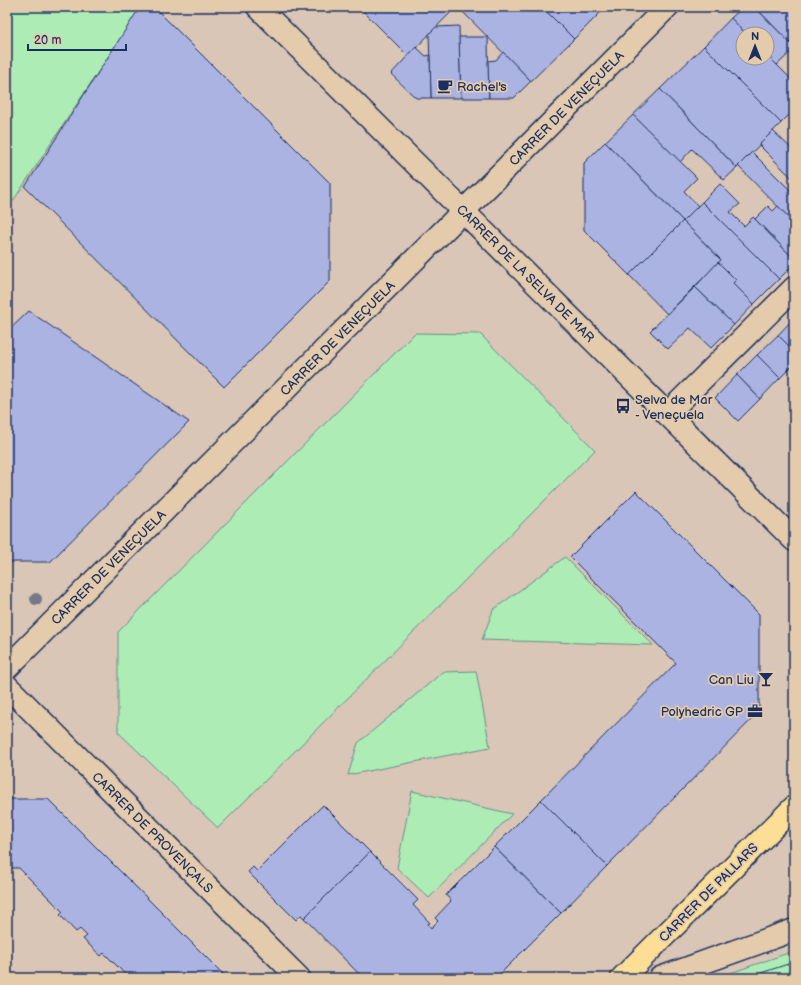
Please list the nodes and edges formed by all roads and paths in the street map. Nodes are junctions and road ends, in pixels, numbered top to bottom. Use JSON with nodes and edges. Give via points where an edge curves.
{"nodes":[{"id":1,"x":258,"y":7,"type":"edge"},
{"id":2,"x":667,"y":7,"type":"edge"},
{"id":3,"x":464,"y":212,"type":"junction"},
{"id":4,"x":794,"y":288,"type":"edge"},
{"id":5,"x":667,"y":414,"type":"junction"},
{"id":6,"x":794,"y":540,"type":"edge"},
{"id":7,"x":7,"y":668,"type":"edge"},
{"id":8,"x":7,"y":686,"type":"edge"},
{"id":9,"x":794,"y":807,"type":"edge"},
{"id":10,"x":794,"y":930,"type":"edge"},
{"id":11,"x":299,"y":978,"type":"edge"},
{"id":12,"x":622,"y":978,"type":"edge"},
{"id":13,"x":660,"y":978,"type":"edge"}],
"edges":[{"from":1,"to":3,"type":"street","name":"CARRER DE LA SELVA DE MAR"},
{"from":2,"to":3,"type":"street","name":"CARRER DE VENEÇUELA"},
{"from":3,"to":5,"type":"street","name":"CARRER DE LA SELVA DE MAR"},
{"from":3,"to":7,"type":"street","name":"CARRER DE VENEÇUELA"},
{"from":4,"to":5,"type":"street"},
{"from":5,"to":6,"type":"street","name":"CARRER DE LA SELVA DE MAR"},
{"from":8,"to":11,"type":"street","name":"CARRER DE PROVENÇALS"},
{"from":9,"to":12,"type":"main road","name":"CARRER DE PALLARS"},
{"from":10,"to":13,"type":"street"}]}
